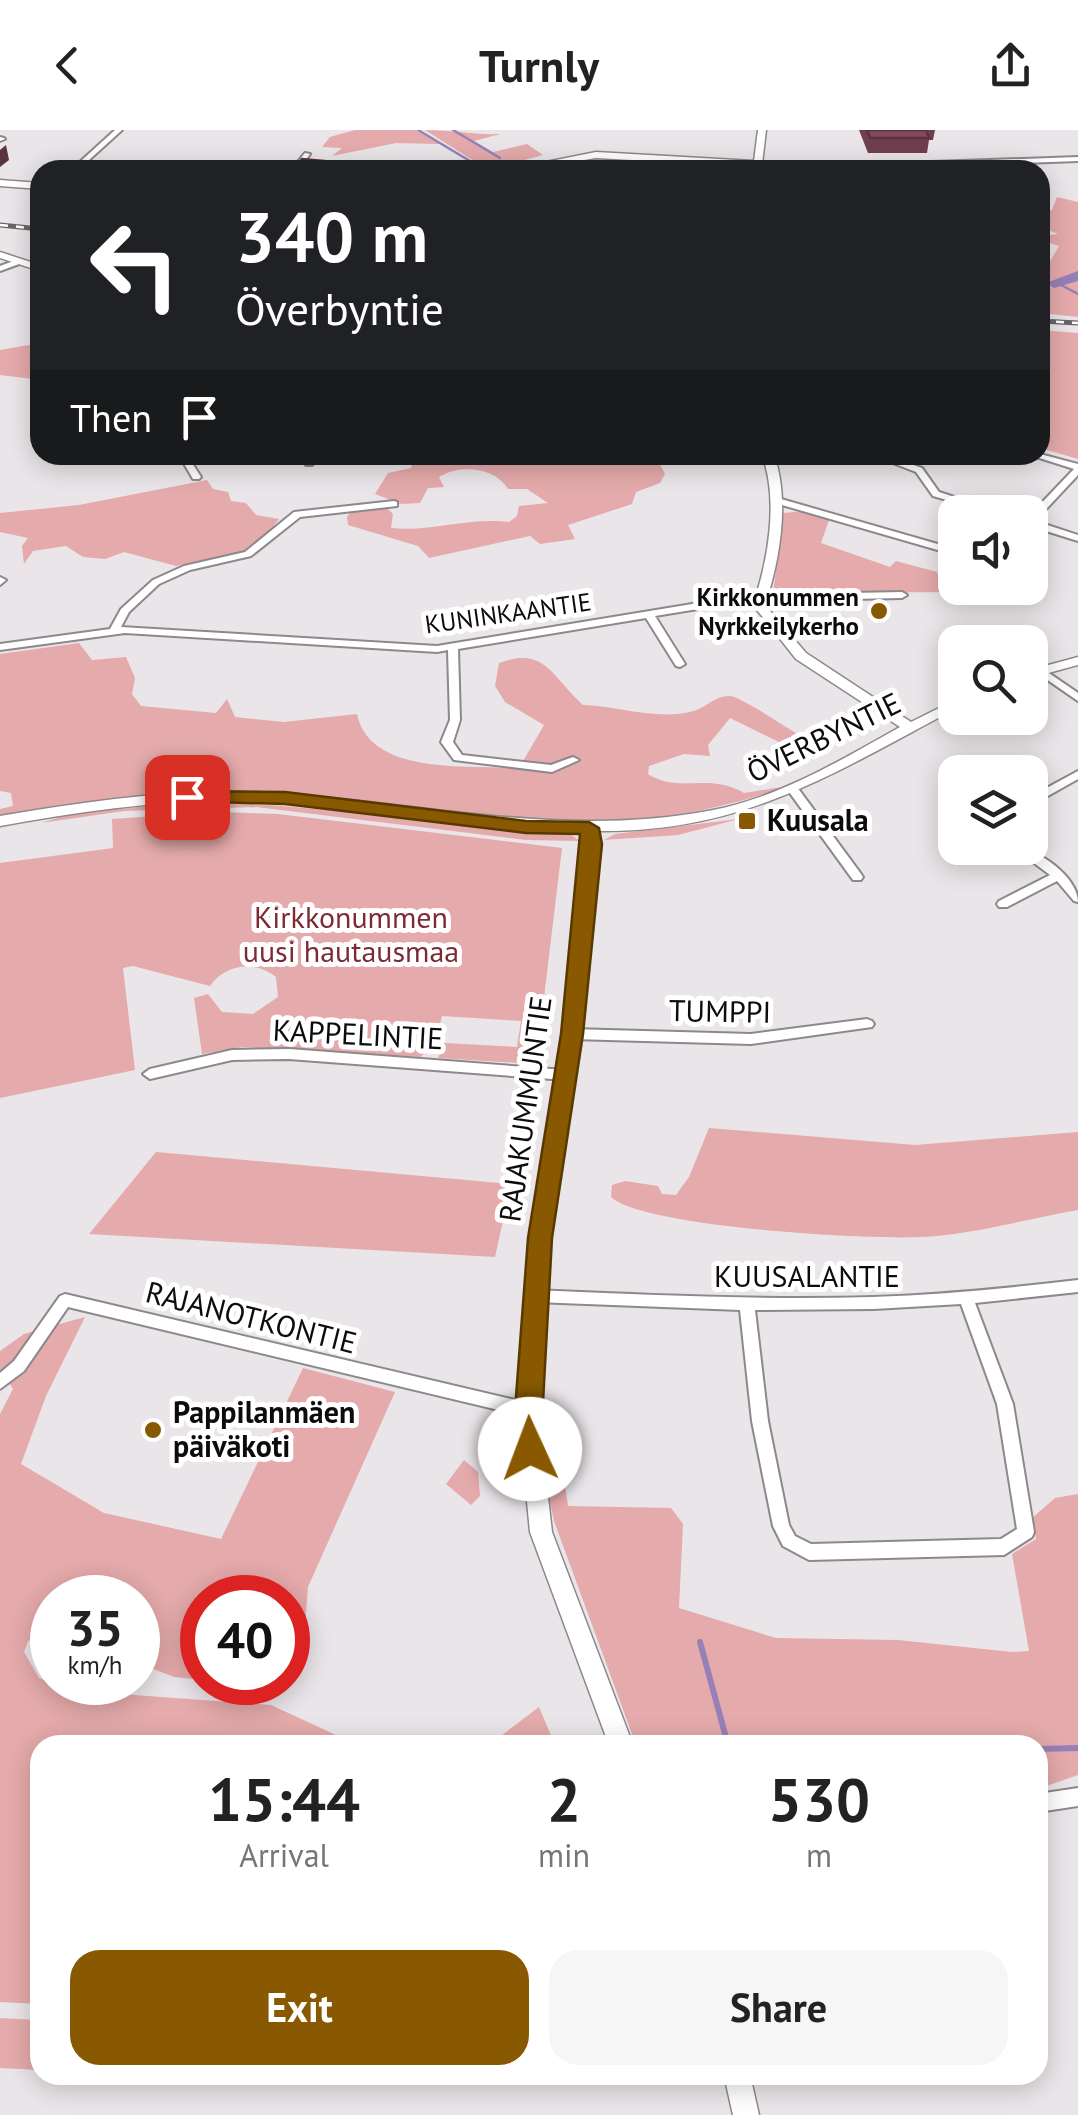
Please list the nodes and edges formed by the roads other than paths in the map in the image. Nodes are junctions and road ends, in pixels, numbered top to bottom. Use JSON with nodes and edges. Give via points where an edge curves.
{"nodes":[{"id":1,"x":119,"y":130,"type":"edge"},
{"id":2,"x":762,"y":130,"type":"edge"},
{"id":3,"x":307,"y":154,"type":"dead end"},
{"id":4,"x":1078,"y":159,"type":"edge"},
{"id":5,"x":85,"y":160,"type":"edge"},
{"id":6,"x":302,"y":160,"type":"edge"},
{"id":7,"x":564,"y":160,"type":"edge"},
{"id":8,"x":672,"y":160,"type":"edge"},
{"id":9,"x":758,"y":160,"type":"edge"},
{"id":10,"x":1049,"y":160,"type":"edge"},
{"id":11,"x":0,"y":183,"type":"edge"},
{"id":12,"x":30,"y":185,"type":"edge"},
{"id":13,"x":0,"y":255,"type":"edge"},
{"id":14,"x":19,"y":261,"type":"junction"},
{"id":15,"x":30,"y":265,"type":"edge"},
{"id":16,"x":0,"y":269,"type":"edge"},
{"id":17,"x":1050,"y":460,"type":"edge"},
{"id":18,"x":189,"y":465,"type":"edge"},
{"id":19,"x":773,"y":465,"type":"edge"},
{"id":20,"x":905,"y":465,"type":"edge"},
{"id":21,"x":1078,"y":469,"type":"edge"},
{"id":22,"x":196,"y":477,"type":"dead end"},
{"id":23,"x":939,"y":495,"type":"edge"},
{"id":24,"x":778,"y":501,"type":"junction"},
{"id":25,"x":1048,"y":502,"type":"edge"},
{"id":26,"x":394,"y":504,"type":"dead end"},
{"id":27,"x":1048,"y":528,"type":"edge"},
{"id":28,"x":1078,"y":538,"type":"edge"},
{"id":29,"x":938,"y":547,"type":"edge"},
{"id":30,"x":902,"y":595,"type":"dead end"},
{"id":31,"x":763,"y":597,"type":"junction"},
{"id":32,"x":649,"y":615,"type":"junction"},
{"id":33,"x":115,"y":630,"type":"junction"},
{"id":34,"x":0,"y":646,"type":"edge"},
{"id":35,"x":453,"y":648,"type":"junction"},
{"id":36,"x":1078,"y":662,"type":"edge"},
{"id":37,"x":680,"y":664,"type":"dead end"},
{"id":38,"x":1048,"y":669,"type":"edge"},
{"id":39,"x":1048,"y":680,"type":"edge"},
{"id":40,"x":1078,"y":698,"type":"edge"},
{"id":41,"x":938,"y":713,"type":"edge"},
{"id":42,"x":910,"y":727,"type":"junction"},
{"id":43,"x":573,"y":760,"type":"dead end"},
{"id":44,"x":1078,"y":774,"type":"edge"},
{"id":45,"x":793,"y":789,"type":"junction"},
{"id":46,"x":1048,"y":792,"type":"edge"},
{"id":47,"x":0,"y":821,"type":"edge"},
{"id":48,"x":589,"y":828,"type":"junction"},
{"id":49,"x":1045,"y":865,"type":"edge"},
{"id":50,"x":1059,"y":875,"type":"junction"},
{"id":51,"x":856,"y":876,"type":"dead end"},
{"id":52,"x":1078,"y":898,"type":"edge"},
{"id":53,"x":1003,"y":904,"type":"dead end"},
{"id":54,"x":867,"y":1024,"type":"dead end"},
{"id":55,"x":572,"y":1034,"type":"junction"},
{"id":56,"x":150,"y":1074,"type":"dead end"},
{"id":57,"x":565,"y":1075,"type":"junction"},
{"id":58,"x":1078,"y":1286,"type":"edge"},
{"id":59,"x":535,"y":1296,"type":"junction"},
{"id":60,"x":967,"y":1301,"type":"junction"},
{"id":61,"x":747,"y":1308,"type":"junction"},
{"id":62,"x":0,"y":1382,"type":"edge"},
{"id":63,"x":528,"y":1410,"type":"junction"},
{"id":64,"x":616,"y":1735,"type":"edge"},
{"id":65,"x":1078,"y":1798,"type":"edge"},
{"id":66,"x":1048,"y":1802,"type":"edge"},
{"id":67,"x":739,"y":2085,"type":"edge"},
{"id":68,"x":746,"y":2115,"type":"edge"}],
"edges":[{"from":1,"to":5,"type":"street"},
{"from":2,"to":9,"type":"street"},
{"from":3,"to":6,"type":"street"},
{"from":4,"to":10,"type":"street"},
{"from":7,"to":8,"type":"street"},
{"from":11,"to":12,"type":"street"},
{"from":13,"to":14,"type":"street"},
{"from":14,"to":15,"type":"street"},
{"from":14,"to":16,"type":"street"},
{"from":17,"to":21,"type":"street"},
{"from":18,"to":22,"type":"street"},
{"from":19,"to":24,"type":"street"},
{"from":20,"to":23,"type":"street","via":[[919,470]]},
{"from":21,"to":25,"type":"street"},
{"from":24,"to":29,"type":"street"},
{"from":24,"to":31,"type":"street"},
{"from":26,"to":33,"type":"street","via":[[302,512],[248,554],[156,582]]},
{"from":27,"to":28,"type":"street"},
{"from":30,"to":31,"type":"street","name":"KUNINKAANTIE"},
{"from":31,"to":32,"type":"street","name":"KUNINKAANTIE"},
{"from":31,"to":42,"type":"street","via":[[759,606],[801,656]]},
{"from":32,"to":35,"type":"street","name":"KUNINKAANTIE"},
{"from":32,"to":37,"type":"street"},
{"from":33,"to":34,"type":"street","name":"KUNINKAANTIE"},
{"from":33,"to":35,"type":"street","name":"KUNINKAANTIE"},
{"from":35,"to":43,"type":"street","via":[[454,720],[447,742],[458,758],[552,770]]},
{"from":36,"to":38,"type":"street"},
{"from":39,"to":40,"type":"street"},
{"from":41,"to":42,"type":"street","name":"ÖVERBYNTIE"},
{"from":42,"to":45,"type":"street","name":"ÖVERBYNTIE"},
{"from":44,"to":46,"type":"street"},
{"from":45,"to":48,"type":"street","name":"ÖVERBYNTIE","via":[[714,815]]},
{"from":45,"to":51,"type":"street"},
{"from":47,"to":48,"type":"street","name":"ÖVERBYNTIE","via":[[119,802],[246,796]]},
{"from":48,"to":55,"type":"street","name":"RAJAKUMMUNTIE"},
{"from":49,"to":50,"type":"street"},
{"from":50,"to":52,"type":"street"},
{"from":50,"to":53,"type":"street"},
{"from":54,"to":55,"type":"street","name":"TUMPPI","via":[[751,1040]]},
{"from":55,"to":57,"type":"street","name":"RAJAKUMMUNTIE"},
{"from":56,"to":57,"type":"street","name":"KAPPELINTIE","via":[[232,1054],[289,1054]]},
{"from":57,"to":59,"type":"street","name":"RAJAKUMMUNTIE"},
{"from":58,"to":60,"type":"street","name":"KUUSALANTIE"},
{"from":59,"to":61,"type":"street","name":"KUUSALANTIE"},
{"from":59,"to":63,"type":"street","name":"RAJAKUMMUNTIE"},
{"from":60,"to":61,"type":"street","name":"KUUSALANTIE"},
{"from":60,"to":61,"type":"street","via":[[1005,1404],[1024,1517],[1026,1532],[1004,1546],[810,1552],[789,1541],[760,1421]]},
{"from":62,"to":63,"type":"street","name":"RAJANOTKONTIE","via":[[65,1300]]},
{"from":63,"to":64,"type":"street","name":"RAJAKUMMUNTIE","via":[[541,1532]]},
{"from":65,"to":66,"type":"street"},
{"from":67,"to":68,"type":"street"}]}
